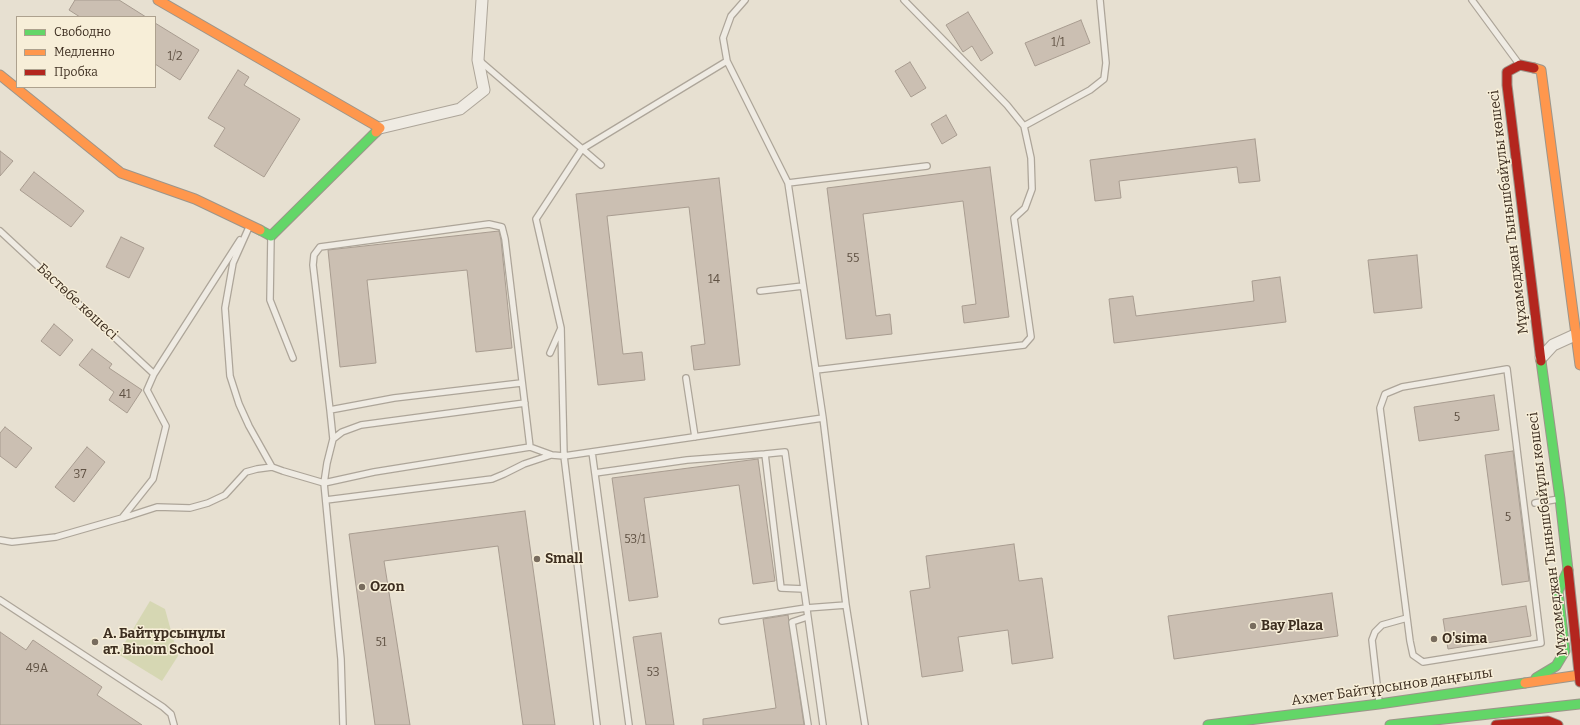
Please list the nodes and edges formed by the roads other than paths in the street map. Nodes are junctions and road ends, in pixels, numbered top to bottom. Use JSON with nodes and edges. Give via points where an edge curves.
{"nodes":[{"id":1,"x":158,"y":0,"type":"edge"},
{"id":2,"x":482,"y":0,"type":"edge"},
{"id":3,"x":745,"y":0,"type":"edge"},
{"id":4,"x":904,"y":0,"type":"edge"},
{"id":5,"x":1100,"y":0,"type":"edge"},
{"id":6,"x":1472,"y":0,"type":"edge"},
{"id":7,"x":478,"y":60,"type":"junction"},
{"id":8,"x":727,"y":61,"type":"junction"},
{"id":9,"x":1520,"y":65,"type":"junction"},
{"id":10,"x":0,"y":75,"type":"edge"},
{"id":11,"x":16,"y":88,"type":"edge"},
{"id":12,"x":16,"y":88,"type":"edge"},
{"id":13,"x":1024,"y":126,"type":"junction"},
{"id":14,"x":380,"y":128,"type":"junction"},
{"id":15,"x":582,"y":149,"type":"junction"},
{"id":16,"x":602,"y":165,"type":"dead end"},
{"id":17,"x":927,"y":166,"type":"dead end"},
{"id":18,"x":788,"y":183,"type":"junction"},
{"id":19,"x":250,"y":224,"type":"junction"},
{"id":20,"x":0,"y":231,"type":"edge"},
{"id":21,"x":271,"y":236,"type":"junction"},
{"id":22,"x":803,"y":286,"type":"junction"},
{"id":23,"x":760,"y":291,"type":"dead end"},
{"id":24,"x":1577,"y":317,"type":"edge"},
{"id":25,"x":561,"y":328,"type":"junction"},
{"id":26,"x":1576,"y":335,"type":"junction"},
{"id":27,"x":550,"y":353,"type":"dead end"},
{"id":28,"x":293,"y":358,"type":"dead end"},
{"id":29,"x":1541,"y":358,"type":"junction"},
{"id":30,"x":1580,"y":365,"type":"edge"},
{"id":31,"x":816,"y":370,"type":"junction"},
{"id":32,"x":154,"y":374,"type":"junction"},
{"id":33,"x":686,"y":378,"type":"dead end"},
{"id":34,"x":522,"y":383,"type":"junction"},
{"id":35,"x":525,"y":403,"type":"junction"},
{"id":36,"x":330,"y":410,"type":"junction"},
{"id":37,"x":823,"y":418,"type":"junction"},
{"id":38,"x":695,"y":437,"type":"junction"},
{"id":39,"x":332,"y":439,"type":"junction"},
{"id":40,"x":530,"y":447,"type":"junction"},
{"id":41,"x":592,"y":452,"type":"junction"},
{"id":42,"x":765,"y":454,"type":"junction"},
{"id":43,"x":552,"y":455,"type":"junction"},
{"id":44,"x":564,"y":456,"type":"junction"},
{"id":45,"x":272,"y":467,"type":"junction"},
{"id":46,"x":595,"y":473,"type":"junction"},
{"id":47,"x":324,"y":483,"type":"junction"},
{"id":48,"x":1560,"y":499,"type":"junction"},
{"id":49,"x":326,"y":500,"type":"junction"},
{"id":50,"x":1535,"y":503,"type":"dead end"},
{"id":51,"x":122,"y":518,"type":"junction"},
{"id":52,"x":0,"y":540,"type":"edge"},
{"id":53,"x":1568,"y":570,"type":"junction"},
{"id":54,"x":804,"y":589,"type":"junction"},
{"id":55,"x":0,"y":600,"type":"edge"},
{"id":56,"x":846,"y":606,"type":"junction"},
{"id":57,"x":806,"y":608,"type":"junction"},
{"id":58,"x":807,"y":617,"type":"junction"},
{"id":59,"x":1407,"y":618,"type":"junction"},
{"id":60,"x":722,"y":621,"type":"dead end"},
{"id":61,"x":1580,"y":677,"type":"edge"},
{"id":62,"x":1531,"y":682,"type":"junction"},
{"id":63,"x":1379,"y":704,"type":"junction"},
{"id":64,"x":1580,"y":704,"type":"edge"},
{"id":65,"x":1448,"y":718,"type":"junction"},
{"id":66,"x":174,"y":725,"type":"edge"},
{"id":67,"x":343,"y":725,"type":"edge"},
{"id":68,"x":597,"y":725,"type":"edge"},
{"id":69,"x":629,"y":725,"type":"edge"},
{"id":70,"x":808,"y":725,"type":"edge"},
{"id":71,"x":823,"y":725,"type":"edge"},
{"id":72,"x":865,"y":725,"type":"edge"},
{"id":73,"x":1208,"y":725,"type":"edge"},
{"id":74,"x":1390,"y":725,"type":"edge"},
{"id":75,"x":1476,"y":725,"type":"edge"},
{"id":76,"x":1496,"y":725,"type":"edge"},
{"id":77,"x":1558,"y":725,"type":"edge"}],
"edges":[{"from":1,"to":14,"type":"street"},
{"from":2,"to":7,"type":"street"},
{"from":3,"to":8,"type":"lane","via":[[731,16],[723,38]]},
{"from":4,"to":13,"type":"lane","via":[[1008,105]]},
{"from":5,"to":13,"type":"lane","via":[[1106,63],[1104,79],[1090,90]]},
{"from":6,"to":9,"type":"lane"},
{"from":7,"to":14,"type":"street","via":[[484,90],[460,109]]},
{"from":7,"to":15,"type":"lane"},
{"from":8,"to":15,"type":"lane"},
{"from":8,"to":18,"type":"lane"},
{"from":9,"to":24,"type":"street","via":[[1540,70]]},
{"from":9,"to":29,"type":"street","name":"Мұхамеджан Тынышбайұлы көшесі","via":[[1507,72],[1507,85]]},
{"from":10,"to":11,"type":"street"},
{"from":12,"to":19,"type":"street","via":[[121,173],[195,199]]},
{"from":13,"to":31,"type":"lane","via":[[1031,158],[1032,189],[1025,208],[1014,218],[1031,336],[1024,345]]},
{"from":14,"to":21,"type":"street"},
{"from":15,"to":16,"type":"lane"},
{"from":15,"to":25,"type":"lane","via":[[536,219]]},
{"from":17,"to":18,"type":"lane"},
{"from":18,"to":22,"type":"lane"},
{"from":19,"to":21,"type":"street"},
{"from":19,"to":32,"type":"lane"},
{"from":19,"to":45,"type":"lane","via":[[233,262],[225,308],[228,356],[230,376],[239,404]]},
{"from":20,"to":32,"type":"lane","name":"Бастөбе көшесі"},
{"from":21,"to":28,"type":"lane","via":[[270,300]]},
{"from":22,"to":23,"type":"lane"},
{"from":22,"to":31,"type":"lane"},
{"from":24,"to":26,"type":"street"},
{"from":25,"to":27,"type":"lane"},
{"from":25,"to":44,"type":"lane"},
{"from":26,"to":29,"type":"street","via":[[1553,345]]},
{"from":26,"to":30,"type":"street"},
{"from":29,"to":48,"type":"street","name":"Мұхамеджан Тынышбайұлы көшесі"},
{"from":31,"to":37,"type":"lane"},
{"from":32,"to":51,"type":"lane","via":[[147,390],[166,426],[154,479]]},
{"from":33,"to":38,"type":"lane"},
{"from":34,"to":35,"type":"lane"},
{"from":34,"to":36,"type":"lane","via":[[394,398]]},
{"from":34,"to":36,"type":"lane","via":[[502,227],[489,224],[320,247],[314,255],[313,265]]},
{"from":35,"to":39,"type":"lane","via":[[361,425]]},
{"from":35,"to":40,"type":"lane"},
{"from":36,"to":39,"type":"lane"},
{"from":37,"to":38,"type":"lane"},
{"from":37,"to":56,"type":"lane"},
{"from":38,"to":41,"type":"lane"},
{"from":39,"to":47,"type":"lane"},
{"from":40,"to":43,"type":"lane"},
{"from":40,"to":47,"type":"lane","via":[[374,472]]},
{"from":41,"to":44,"type":"lane"},
{"from":41,"to":46,"type":"lane"},
{"from":42,"to":46,"type":"lane","via":[[687,460]]},
{"from":42,"to":54,"type":"lane","via":[[781,588]]},
{"from":42,"to":54,"type":"lane","via":[[785,452]]},
{"from":43,"to":44,"type":"lane"},
{"from":43,"to":49,"type":"lane","via":[[492,478]]},
{"from":44,"to":68,"type":"lane"},
{"from":45,"to":47,"type":"lane"},
{"from":45,"to":51,"type":"lane","via":[[246,472],[225,495],[208,503],[190,508],[157,507]]},
{"from":46,"to":69,"type":"lane"},
{"from":47,"to":49,"type":"lane"},
{"from":48,"to":50,"type":"lane"},
{"from":48,"to":53,"type":"street","name":"Мұхамеджан Тынышбайұлы көшесі"},
{"from":49,"to":67,"type":"lane","via":[[341,659]]},
{"from":51,"to":52,"type":"lane","via":[[56,537],[12,542]]},
{"from":53,"to":61,"type":"street","name":"Мұхамеджан Тынышбайұлы көшесі"},
{"from":53,"to":62,"type":"street","via":[[1558,590],[1565,651],[1556,666]]},
{"from":54,"to":57,"type":"lane"},
{"from":55,"to":66,"type":"lane","via":[[162,707],[171,714]]},
{"from":56,"to":57,"type":"lane"},
{"from":56,"to":72,"type":"lane"},
{"from":57,"to":58,"type":"lane"},
{"from":57,"to":60,"type":"lane"},
{"from":58,"to":70,"type":"lane","via":[[792,622]]},
{"from":58,"to":71,"type":"lane"},
{"from":59,"to":59,"type":"lane","via":[[1380,408],[1386,394],[1402,387],[1507,369],[1541,643],[1423,662],[1413,655]]},
{"from":59,"to":63,"type":"lane","via":[[1382,625],[1372,640]]},
{"from":61,"to":62,"type":"street","name":"Ахмет Байтұрсынов даңғылы"},
{"from":62,"to":63,"type":"street","name":"Ахмет Байтұрсынов даңғылы"},
{"from":63,"to":73,"type":"street","name":"Ахмет Байтұрсынов даңғылы"},
{"from":64,"to":65,"type":"street"},
{"from":65,"to":74,"type":"street"},
{"from":65,"to":75,"type":"street"},
{"from":76,"to":77,"type":"street","via":[[1548,721]]}]}
